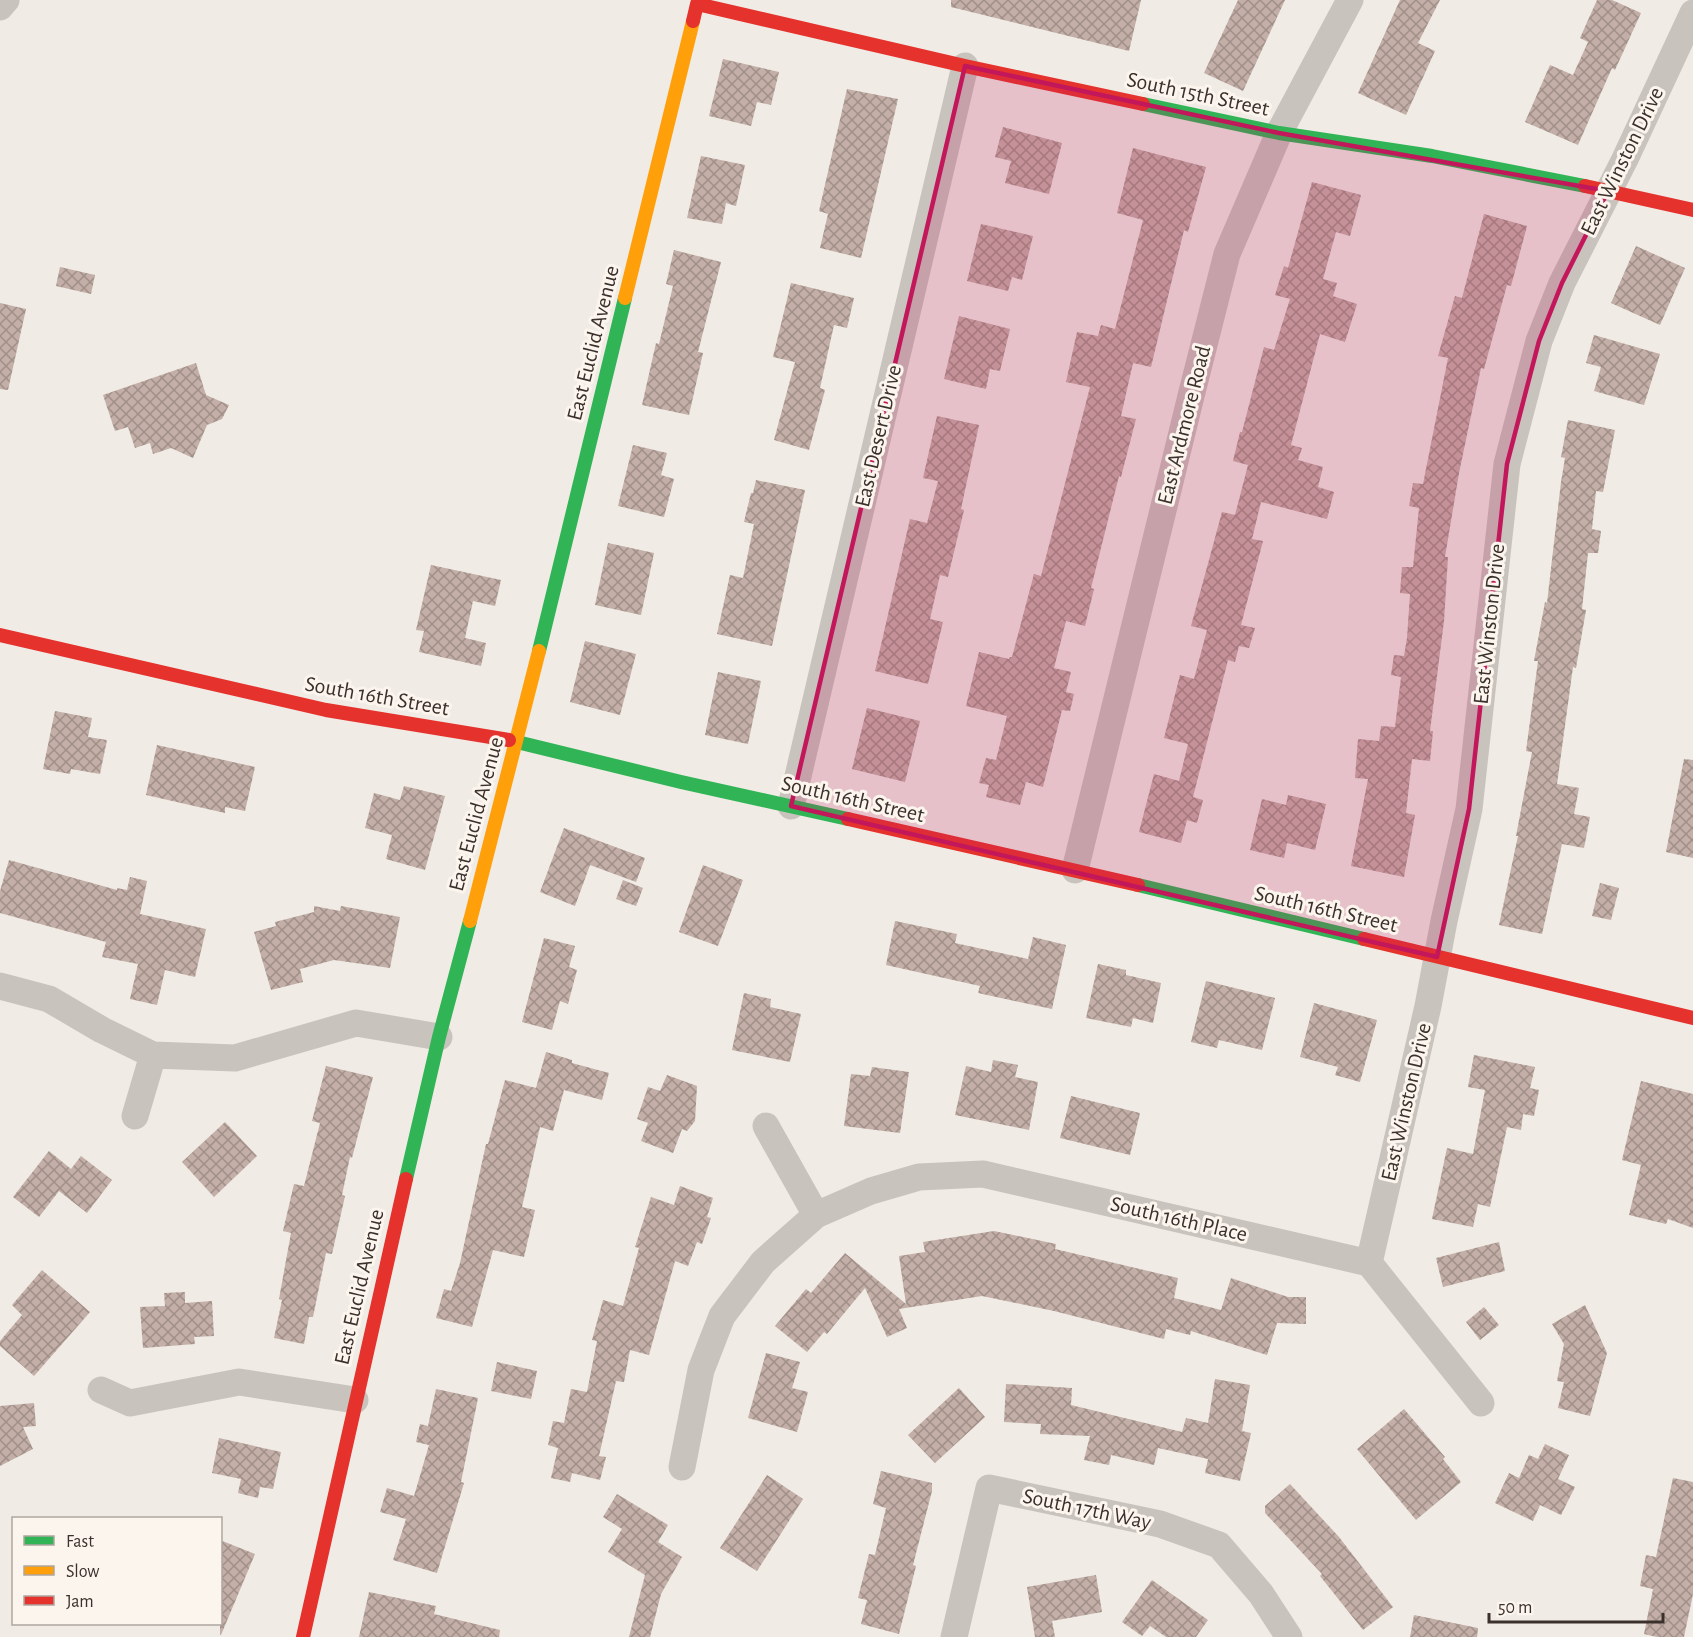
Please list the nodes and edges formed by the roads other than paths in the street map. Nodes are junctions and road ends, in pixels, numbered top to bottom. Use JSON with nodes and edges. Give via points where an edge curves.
{"nodes":[{"id":1,"x":6,"y":0,"type":"edge"},
{"id":2,"x":1350,"y":0,"type":"edge"},
{"id":3,"x":697,"y":4,"type":"joint"},
{"id":4,"x":0,"y":7,"type":"edge"},
{"id":5,"x":1693,"y":13,"type":"edge"},
{"id":6,"x":965,"y":66,"type":"junction"},
{"id":7,"x":1280,"y":133,"type":"junction"},
{"id":8,"x":1608,"y":191,"type":"junction"},
{"id":9,"x":1693,"y":210,"type":"edge"},
{"id":10,"x":0,"y":635,"type":"edge"},
{"id":11,"x":517,"y":741,"type":"junction"},
{"id":12,"x":791,"y":806,"type":"junction"},
{"id":13,"x":1075,"y":870,"type":"junction"},
{"id":14,"x":1437,"y":957,"type":"junction"},
{"id":15,"x":0,"y":986,"type":"edge"},
{"id":16,"x":1693,"y":1018,"type":"edge"},
{"id":17,"x":439,"y":1037,"type":"junction"},
{"id":18,"x":153,"y":1055,"type":"junction"},
{"id":19,"x":135,"y":1116,"type":"dead end"},
{"id":20,"x":766,"y":1126,"type":"dead end"},
{"id":21,"x":816,"y":1215,"type":"junction"},
{"id":22,"x":1369,"y":1263,"type":"junction"},
{"id":23,"x":101,"y":1390,"type":"dead end"},
{"id":24,"x":355,"y":1400,"type":"junction"},
{"id":25,"x":1481,"y":1403,"type":"dead end"},
{"id":26,"x":682,"y":1467,"type":"dead end"},
{"id":27,"x":303,"y":1637,"type":"edge"},
{"id":28,"x":954,"y":1637,"type":"edge"},
{"id":29,"x":1289,"y":1637,"type":"edge"}],
"edges":[{"from":1,"to":4,"type":"street"},
{"from":2,"to":7,"type":"street","name":"East Ardmore Road"},
{"from":3,"to":6,"type":"street","name":"South 15th Street"},
{"from":3,"to":11,"type":"street","name":"East Euclid Avenue"},
{"from":5,"to":8,"type":"street","name":"East Winston Drive"},
{"from":6,"to":7,"type":"street","name":"South 15th Street"},
{"from":6,"to":12,"type":"street","name":"East Desert Drive"},
{"from":7,"to":8,"type":"street","name":"South 15th Street","via":[[1432,156]]},
{"from":7,"to":13,"type":"street","name":"East Ardmore Road","via":[[1227,254]]},
{"from":8,"to":9,"type":"street","name":"South 15th Street"},
{"from":8,"to":14,"type":"street","name":"East Winston Drive","via":[[1562,283],[1539,341],[1507,464],[1469,808]]},
{"from":10,"to":11,"type":"street","name":"South 16th Street","via":[[326,710]]},
{"from":11,"to":12,"type":"street","name":"South 16th Street"},
{"from":11,"to":17,"type":"street","name":"East Euclid Avenue"},
{"from":12,"to":13,"type":"street","name":"South 16th Street"},
{"from":13,"to":14,"type":"street","name":"South 16th Street"},
{"from":14,"to":16,"type":"street","name":"South 16th Street"},
{"from":14,"to":22,"type":"street","name":"East Winston Drive"},
{"from":15,"to":18,"type":"street","via":[[49,999]]},
{"from":17,"to":18,"type":"street","via":[[357,1023],[234,1058]]},
{"from":17,"to":24,"type":"street","name":"East Euclid Avenue"},
{"from":18,"to":19,"type":"street"},
{"from":20,"to":21,"type":"street"},
{"from":21,"to":22,"type":"street","name":"South 16th Place","via":[[871,1191],[919,1177],[983,1174]]},
{"from":21,"to":26,"type":"street","name":"South 16th Place","via":[[763,1262],[722,1316],[700,1370]]},
{"from":22,"to":25,"type":"street"},
{"from":23,"to":24,"type":"street","via":[[130,1403],[239,1382]]},
{"from":24,"to":27,"type":"street","name":"East Euclid Avenue"},
{"from":28,"to":29,"type":"street","name":"South 17th Way","via":[[989,1488],[1160,1524],[1219,1545],[1261,1594]]}]}
